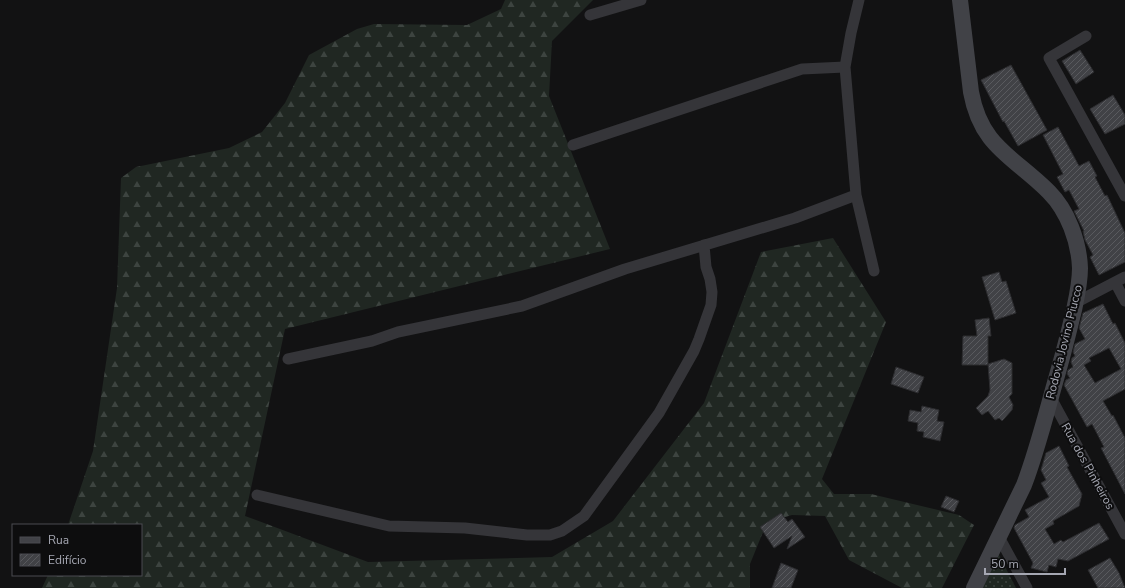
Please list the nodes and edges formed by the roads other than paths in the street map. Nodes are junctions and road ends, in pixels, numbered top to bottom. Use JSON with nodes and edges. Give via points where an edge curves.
{"nodes":[{"id":1,"x":641,"y":0,"type":"edge"},
{"id":2,"x":859,"y":0,"type":"edge"},
{"id":3,"x":960,"y":0,"type":"edge"},
{"id":4,"x":590,"y":15,"type":"dead end"},
{"id":5,"x":1086,"y":36,"type":"dead end"},
{"id":6,"x":845,"y":67,"type":"junction"},
{"id":7,"x":573,"y":145,"type":"dead end"},
{"id":8,"x":856,"y":195,"type":"junction"},
{"id":9,"x":1125,"y":196,"type":"edge"},
{"id":10,"x":704,"y":245,"type":"junction"},
{"id":11,"x":874,"y":271,"type":"dead end"},
{"id":12,"x":1125,"y":276,"type":"edge"},
{"id":13,"x":1114,"y":282,"type":"junction"},
{"id":14,"x":1125,"y":301,"type":"edge"},
{"id":15,"x":1075,"y":302,"type":"junction"},
{"id":16,"x":288,"y":359,"type":"dead end"},
{"id":17,"x":1051,"y":398,"type":"junction"},
{"id":18,"x":258,"y":495,"type":"dead end"},
{"id":19,"x":1125,"y":534,"type":"edge"},
{"id":20,"x":999,"y":537,"type":"junction"},
{"id":21,"x":974,"y":588,"type":"edge"},
{"id":22,"x":1027,"y":588,"type":"edge"}],
"edges":[{"from":1,"to":4,"type":"street"},
{"from":2,"to":6,"type":"street","via":[[850,33]]},
{"from":3,"to":15,"type":"main road","name":"Rodovia Jovino Piucco","via":[[970,92],[977,116],[997,146],[1048,191],[1060,205],[1079,254],[1080,277]]},
{"from":5,"to":9,"type":"street","via":[[1049,58]]},
{"from":6,"to":7,"type":"street","via":[[802,69]]},
{"from":6,"to":8,"type":"street"},
{"from":8,"to":10,"type":"street","via":[[795,218]]},
{"from":8,"to":11,"type":"street"},
{"from":10,"to":16,"type":"street","via":[[625,269],[522,306],[398,332],[372,341]]},
{"from":10,"to":18,"type":"street","via":[[712,292],[711,305],[694,351],[659,413],[584,516],[562,531],[550,535],[526,535],[465,528],[389,526]]},
{"from":12,"to":13,"type":"street"},
{"from":13,"to":14,"type":"street"},
{"from":13,"to":15,"type":"street"},
{"from":15,"to":17,"type":"main road","name":"Rodovia Jovino Piucco"},
{"from":17,"to":19,"type":"street","name":"Rua dos Pinheiros"},
{"from":17,"to":20,"type":"main road","name":"Rodovia Jovino Piucco","via":[[1024,485]]},
{"from":20,"to":21,"type":"main road","name":"Rodovia Jovino Piucco"},
{"from":20,"to":22,"type":"street"}]}
